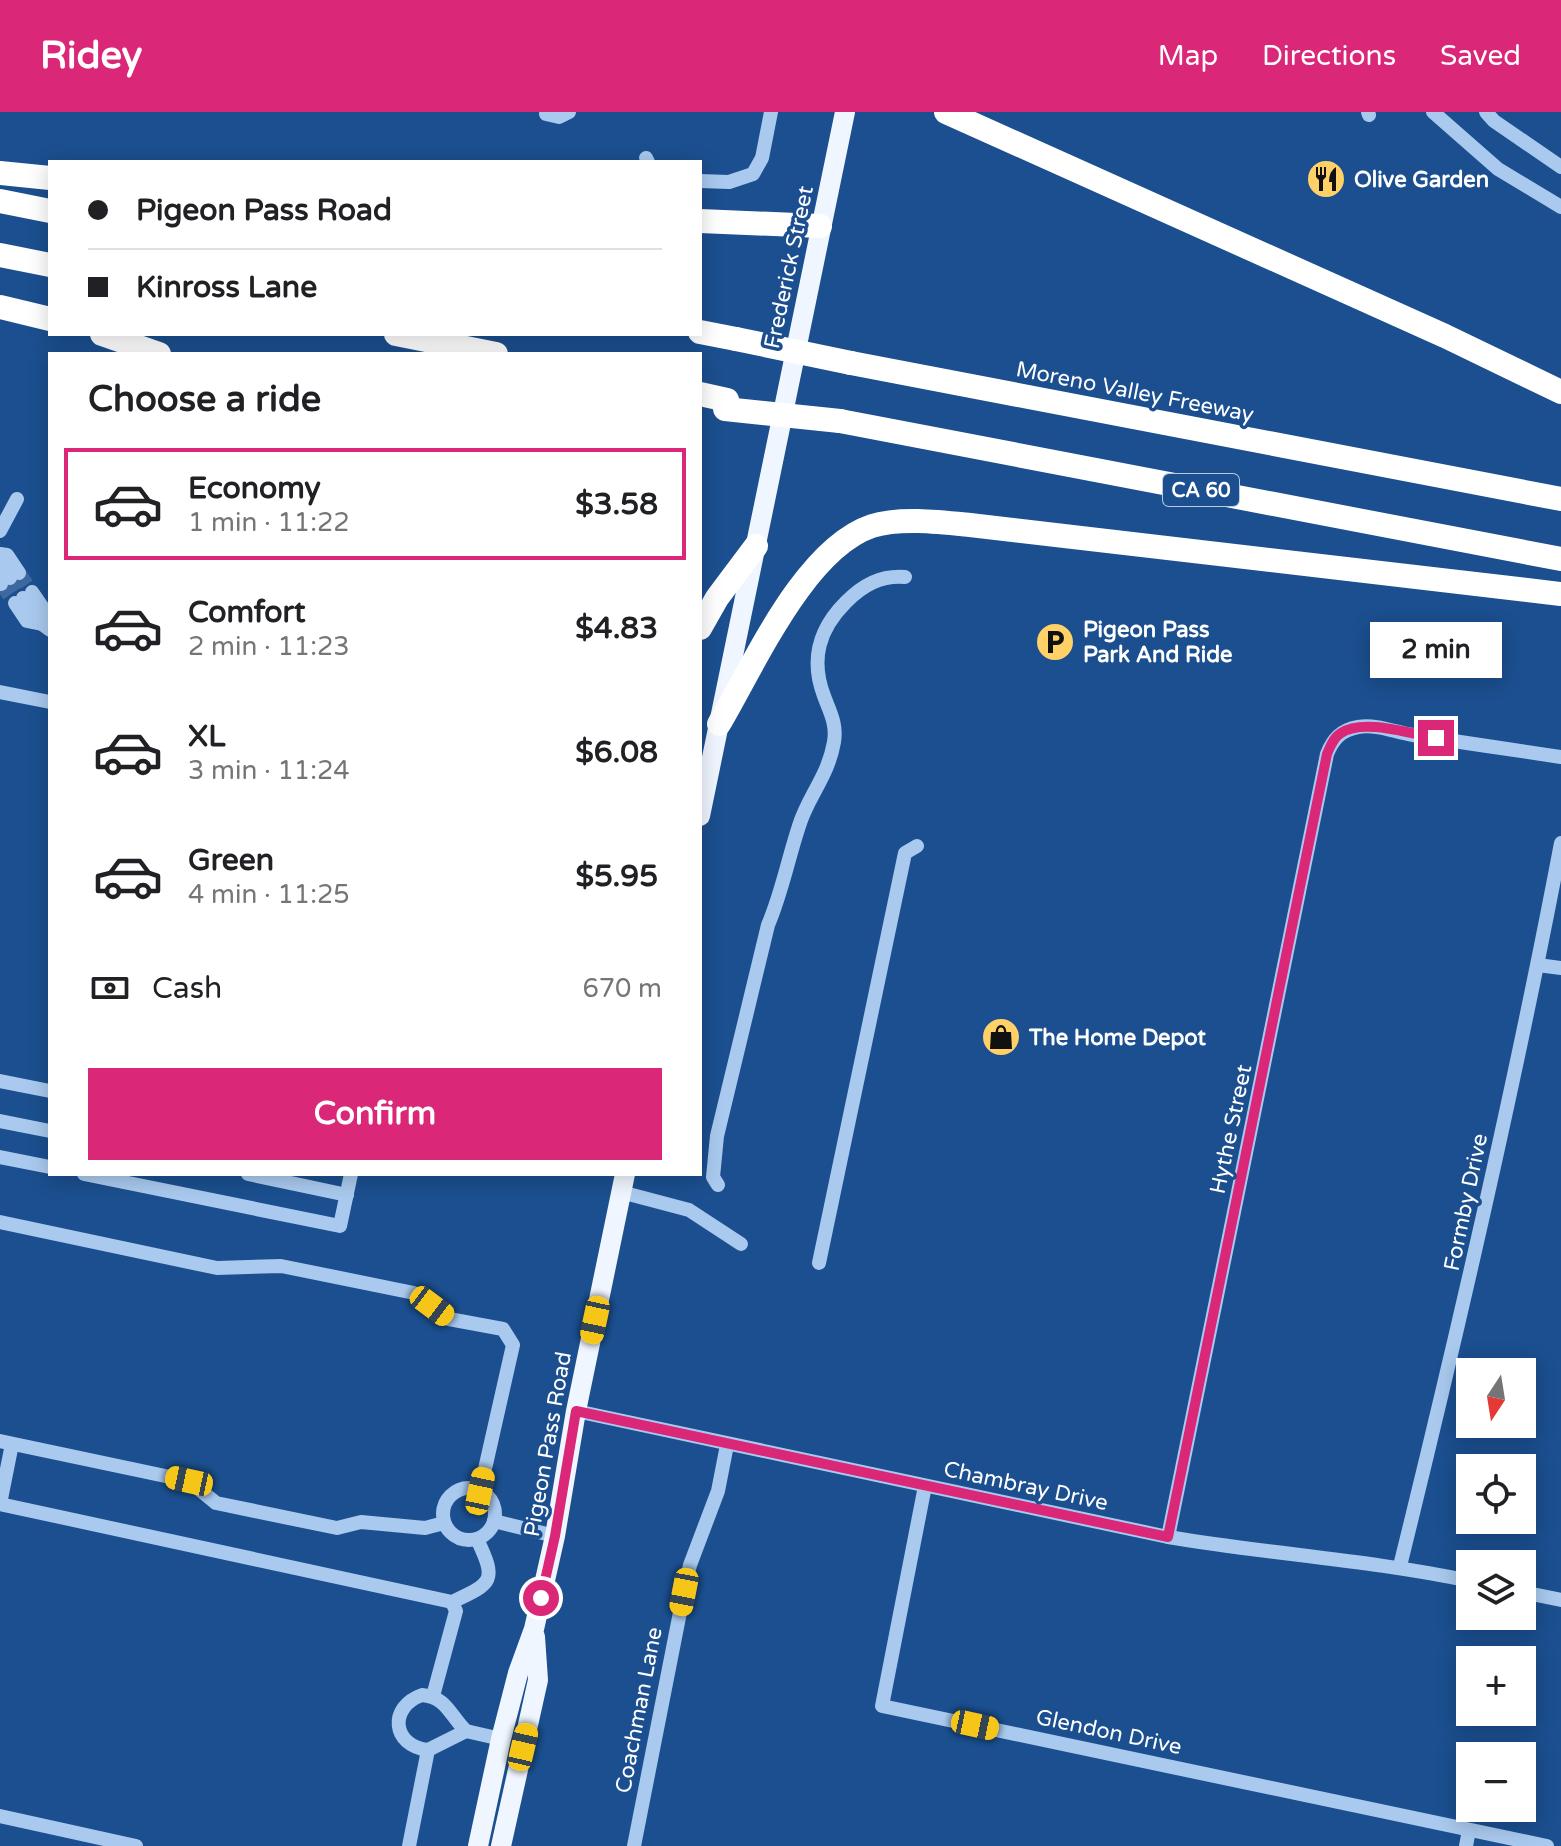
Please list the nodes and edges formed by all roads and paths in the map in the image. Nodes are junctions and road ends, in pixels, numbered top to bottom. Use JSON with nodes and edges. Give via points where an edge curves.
{"nodes":[{"id":1,"x":569,"y":112,"type":"edge"},
{"id":2,"x":771,"y":112,"type":"edge"},
{"id":3,"x":845,"y":112,"type":"edge"},
{"id":4,"x":946,"y":112,"type":"edge"},
{"id":5,"x":1433,"y":112,"type":"edge"},
{"id":6,"x":1486,"y":112,"type":"edge"},
{"id":7,"x":546,"y":114,"type":"dead end"},
{"id":8,"x":1561,"y":167,"type":"edge"},
{"id":9,"x":0,"y":173,"type":"edge"},
{"id":10,"x":48,"y":178,"type":"edge"},
{"id":11,"x":702,"y":181,"type":"edge"},
{"id":12,"x":0,"y":201,"type":"edge"},
{"id":13,"x":1561,"y":207,"type":"edge"},
{"id":14,"x":48,"y":211,"type":"edge"},
{"id":15,"x":702,"y":221,"type":"edge"},
{"id":16,"x":820,"y":226,"type":"junction"},
{"id":17,"x":0,"y":255,"type":"edge"},
{"id":18,"x":48,"y":265,"type":"edge"},
{"id":19,"x":0,"y":307,"type":"edge"},
{"id":20,"x":48,"y":319,"type":"edge"},
{"id":21,"x":702,"y":332,"type":"edge"},
{"id":22,"x":108,"y":336,"type":"edge"},
{"id":23,"x":406,"y":336,"type":"edge"},
{"id":24,"x":153,"y":352,"type":"edge"},
{"id":25,"x":486,"y":352,"type":"edge"},
{"id":26,"x":1561,"y":392,"type":"edge"},
{"id":27,"x":702,"y":395,"type":"edge"},
{"id":28,"x":726,"y":404,"type":"junction"},
{"id":29,"x":702,"y":407,"type":"edge"},
{"id":30,"x":17,"y":499,"type":"dead end"},
{"id":31,"x":1561,"y":499,"type":"edge"},
{"id":32,"x":0,"y":531,"type":"edge"},
{"id":33,"x":756,"y":546,"type":"junction"},
{"id":34,"x":0,"y":554,"type":"edge"},
{"id":35,"x":1561,"y":559,"type":"edge"},
{"id":36,"x":0,"y":561,"type":"edge"},
{"id":37,"x":905,"y":577,"type":"dead end"},
{"id":38,"x":7,"y":579,"type":"edge"},
{"id":39,"x":1561,"y":594,"type":"edge"},
{"id":40,"x":702,"y":624,"type":"edge"},
{"id":41,"x":46,"y":627,"type":"edge"},
{"id":42,"x":0,"y":692,"type":"edge"},
{"id":43,"x":48,"y":701,"type":"edge"},
{"id":44,"x":719,"y":724,"type":"junction"},
{"id":45,"x":1561,"y":757,"type":"edge"},
{"id":46,"x":702,"y":806,"type":"edge"},
{"id":47,"x":1561,"y":843,"type":"edge"},
{"id":48,"x":917,"y":846,"type":"dead end"},
{"id":49,"x":1538,"y":965,"type":"junction"},
{"id":50,"x":1561,"y":968,"type":"edge"},
{"id":51,"x":0,"y":1081,"type":"edge"},
{"id":52,"x":48,"y":1091,"type":"edge"},
{"id":53,"x":0,"y":1121,"type":"edge"},
{"id":54,"x":48,"y":1131,"type":"edge"},
{"id":55,"x":0,"y":1157,"type":"edge"},
{"id":56,"x":48,"y":1167,"type":"edge"},
{"id":57,"x":103,"y":1176,"type":"edge"},
{"id":58,"x":257,"y":1176,"type":"edge"},
{"id":59,"x":351,"y":1176,"type":"edge"},
{"id":60,"x":152,"y":1181,"type":"edge"},
{"id":61,"x":623,"y":1183,"type":"edge"},
{"id":62,"x":718,"y":1185,"type":"dead end"},
{"id":63,"x":347,"y":1195,"type":"junction"},
{"id":64,"x":0,"y":1222,"type":"edge"},
{"id":65,"x":741,"y":1244,"type":"dead end"},
{"id":66,"x":819,"y":1263,"type":"dead end"},
{"id":67,"x":576,"y":1411,"type":"junction"},
{"id":68,"x":6,"y":1443,"type":"edge"},
{"id":69,"x":727,"y":1445,"type":"junction"},
{"id":70,"x":925,"y":1486,"type":"junction"},
{"id":71,"x":480,"y":1491,"type":"junction"},
{"id":72,"x":498,"y":1522,"type":"junction"},
{"id":73,"x":444,"y":1523,"type":"junction"},
{"id":74,"x":555,"y":1536,"type":"junction"},
{"id":75,"x":1168,"y":1537,"type":"junction"},
{"id":76,"x":477,"y":1539,"type":"junction"},
{"id":77,"x":1400,"y":1566,"type":"junction"},
{"id":78,"x":1456,"y":1578,"type":"edge"},
{"id":79,"x":1536,"y":1595,"type":"edge"},
{"id":80,"x":1561,"y":1600,"type":"edge"},
{"id":81,"x":452,"y":1602,"type":"junction"},
{"id":82,"x":534,"y":1629,"type":"junction"},
{"id":83,"x":433,"y":1696,"type":"junction"},
{"id":84,"x":466,"y":1731,"type":"junction"},
{"id":85,"x":501,"y":1739,"type":"junction"},
{"id":86,"x":428,"y":1750,"type":"junction"},
{"id":87,"x":0,"y":1816,"type":"edge"},
{"id":88,"x":1469,"y":1830,"type":"junction"},
{"id":89,"x":136,"y":1846,"type":"edge"},
{"id":90,"x":409,"y":1846,"type":"edge"},
{"id":91,"x":478,"y":1846,"type":"edge"},
{"id":92,"x":501,"y":1846,"type":"edge"},
{"id":93,"x":634,"y":1846,"type":"edge"},
{"id":94,"x":1466,"y":1846,"type":"edge"},
{"id":95,"x":1547,"y":1846,"type":"edge"}],
"edges":[{"from":1,"to":7,"type":"street","via":[[559,117]]},
{"from":2,"to":11,"type":"street","via":[[762,158],[753,174],[729,182]]},
{"from":3,"to":16,"type":"main road","name":"Frederick Street"},
{"from":4,"to":26,"type":"highway"},
{"from":5,"to":13,"type":"street","via":[[1498,169]]},
{"from":6,"to":8,"type":"street"},
{"from":9,"to":10,"type":"highway"},
{"from":12,"to":14,"type":"highway"},
{"from":15,"to":16,"type":"highway"},
{"from":16,"to":33,"type":"main road","name":"Frederick Street"},
{"from":17,"to":18,"type":"highway"},
{"from":19,"to":20,"type":"highway"},
{"from":21,"to":31,"type":"highway","name":"Moreno Valley Freeway","bridge":true},
{"from":22,"to":24,"type":"highway"},
{"from":23,"to":25,"type":"highway"},
{"from":27,"to":28,"type":"highway","number":"CA 60"},
{"from":28,"to":29,"type":"highway"},
{"from":28,"to":35,"type":"highway","number":"CA 60","bridge":true,"via":[[840,421]]},
{"from":30,"to":32,"type":"street"},
{"from":33,"to":40,"type":"highway"},
{"from":33,"to":44,"type":"main road"},
{"from":34,"to":38,"type":"street","via":[[7,555]]},
{"from":36,"to":38,"type":"street"},
{"from":37,"to":62,"type":"street","via":[[880,579],[857,590],[830,620],[818,645],[818,672],[833,716],[834,739],[768,925],[717,1136],[713,1177]]},
{"from":39,"to":44,"type":"highway","via":[[970,525],[919,521],[872,526],[833,549],[801,582]]},
{"from":41,"to":41,"type":"street","via":[[45,611],[23,598],[27,621]]},
{"from":42,"to":43,"type":"street"},
{"from":44,"to":46,"type":"main road"},
{"from":45,"to":75,"type":"street","name":"Hythe Street","via":[[1378,727],[1357,727],[1332,743]]},
{"from":47,"to":49,"type":"street","name":"Formby Drive"},
{"from":48,"to":66,"type":"street","via":[[905,853]]},
{"from":49,"to":50,"type":"street"},
{"from":49,"to":77,"type":"street","name":"Formby Drive","via":[[1468,1290]]},
{"from":51,"to":52,"type":"street"},
{"from":53,"to":54,"type":"street"},
{"from":55,"to":56,"type":"street"},
{"from":57,"to":60,"type":"street"},
{"from":58,"to":63,"type":"street"},
{"from":59,"to":63,"type":"street"},
{"from":60,"to":63,"type":"street","via":[[340,1226]]},
{"from":61,"to":65,"type":"street","via":[[689,1210]]},
{"from":61,"to":67,"type":"main road","name":"Pigeon Pass Road"},
{"from":64,"to":71,"type":"street","via":[[217,1268],[281,1266],[414,1293],[449,1319],[503,1329],[513,1345]]},
{"from":67,"to":69,"type":"street","name":"Chambray Drive"},
{"from":67,"to":74,"type":"main road","name":"Pigeon Pass Road"},
{"from":68,"to":73,"type":"street","via":[[189,1481],[216,1503],[337,1528],[361,1522],[425,1528]]},
{"from":68,"to":81,"type":"street","via":[[0,1504]]},
{"from":69,"to":70,"type":"street","name":"Chambray Drive"},
{"from":69,"to":93,"type":"street","name":"Coachman Lane","via":[[718,1491],[690,1565]]},
{"from":70,"to":75,"type":"street","name":"Chambray Drive"},
{"from":70,"to":88,"type":"street","name":"Glendon Drive","via":[[882,1706]]},
{"from":71,"to":72,"type":"street"},
{"from":71,"to":73,"type":"street","via":[[460,1489],[451,1495]]},
{"from":72,"to":74,"type":"street"},
{"from":72,"to":76,"type":"street"},
{"from":73,"to":76,"type":"street","via":[[457,1538]]},
{"from":74,"to":82,"type":"main road","name":"Pigeon Pass Road"},
{"from":75,"to":77,"type":"street","name":"Chambray Drive"},
{"from":76,"to":81,"type":"street","via":[[490,1569],[488,1579],[482,1588]]},
{"from":77,"to":78,"type":"street","name":"Chambray Drive"},
{"from":79,"to":80,"type":"street"},
{"from":81,"to":83,"type":"street","via":[[456,1611]]},
{"from":82,"to":85,"type":"main road","name":"Pigeon Pass Road"},
{"from":82,"to":92,"type":"main road","name":"Pigeon Pass Road","via":[[538,1680]]},
{"from":83,"to":84,"type":"street"},
{"from":83,"to":86,"type":"street","via":[[412,1699],[399,1716],[402,1736]]},
{"from":84,"to":85,"type":"street"},
{"from":84,"to":86,"type":"street"},
{"from":85,"to":91,"type":"main road","name":"Pigeon Pass Road"},
{"from":86,"to":90,"type":"street"},
{"from":87,"to":89,"type":"street"},
{"from":88,"to":94,"type":"street"},
{"from":88,"to":95,"type":"street","name":"Glendon Drive"}]}
